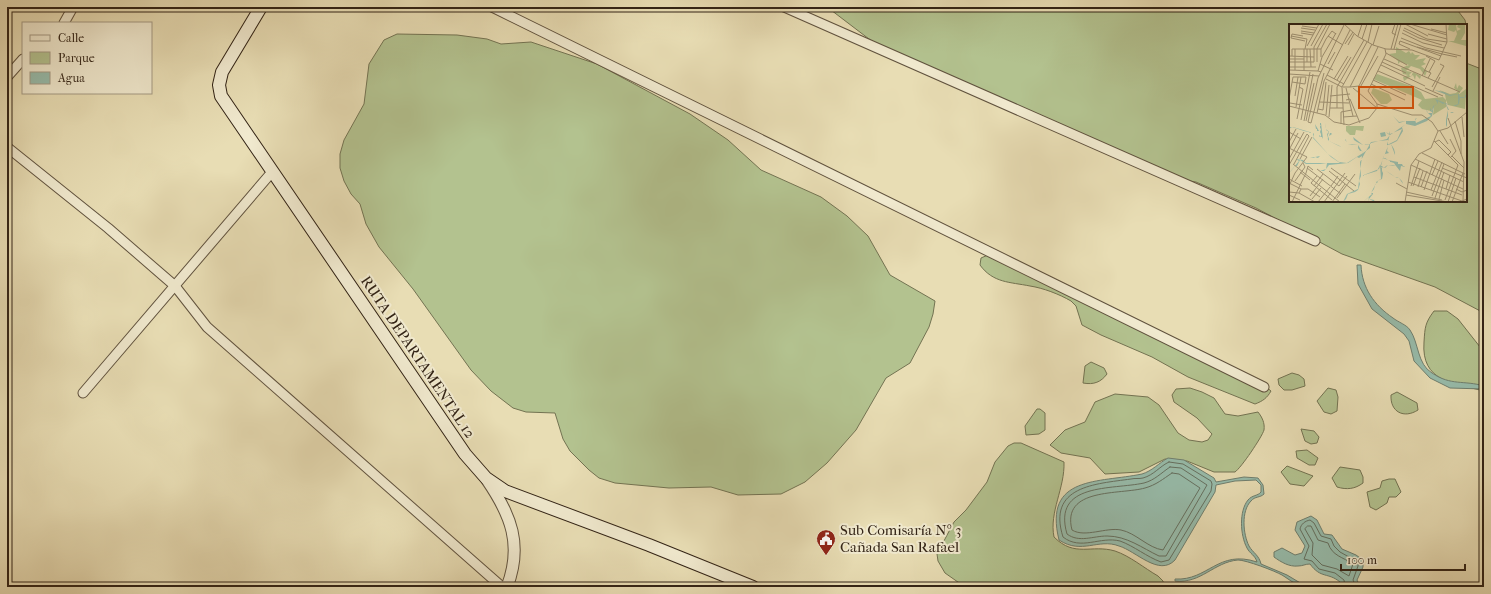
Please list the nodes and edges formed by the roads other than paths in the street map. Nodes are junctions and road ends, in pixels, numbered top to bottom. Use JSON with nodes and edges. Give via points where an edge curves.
{"nodes":[{"id":1,"x":73,"y":7,"type":"edge"},
{"id":2,"x":261,"y":7,"type":"edge"},
{"id":3,"x":492,"y":7,"type":"edge"},
{"id":4,"x":784,"y":7,"type":"edge"},
{"id":5,"x":65,"y":22,"type":"edge"},
{"id":6,"x":22,"y":60,"type":"edge"},
{"id":7,"x":7,"y":77,"type":"edge"},
{"id":8,"x":7,"y":146,"type":"edge"},
{"id":9,"x":272,"y":172,"type":"junction"},
{"id":10,"x":1316,"y":242,"type":"dead end"},
{"id":11,"x":175,"y":286,"type":"junction"},
{"id":12,"x":1264,"y":387,"type":"dead end"},
{"id":13,"x":83,"y":393,"type":"dead end"},
{"id":14,"x":486,"y":478,"type":"junction"},
{"id":15,"x":502,"y":587,"type":"edge"},
{"id":16,"x":507,"y":587,"type":"edge"},
{"id":17,"x":753,"y":587,"type":"edge"}],
"edges":[{"from":1,"to":5,"type":"street"},
{"from":2,"to":9,"type":"main road","name":"RUTA DEPARTAMENTAL 12","via":[[222,72],[219,85],[221,96]]},
{"from":3,"to":12,"type":"street"},
{"from":4,"to":10,"type":"street"},
{"from":6,"to":7,"type":"street"},
{"from":8,"to":11,"type":"street"},
{"from":9,"to":11,"type":"street"},
{"from":9,"to":14,"type":"main road","name":"RUTA DEPARTAMENTAL 12","via":[[465,454]]},
{"from":11,"to":13,"type":"street"},
{"from":11,"to":15,"type":"street","via":[[207,327]]},
{"from":14,"to":16,"type":"street","via":[[502,502],[512,533],[515,560]]},
{"from":14,"to":17,"type":"main road","name":"RUTA DEPARTAMENTAL 12","via":[[505,491]]}]}
